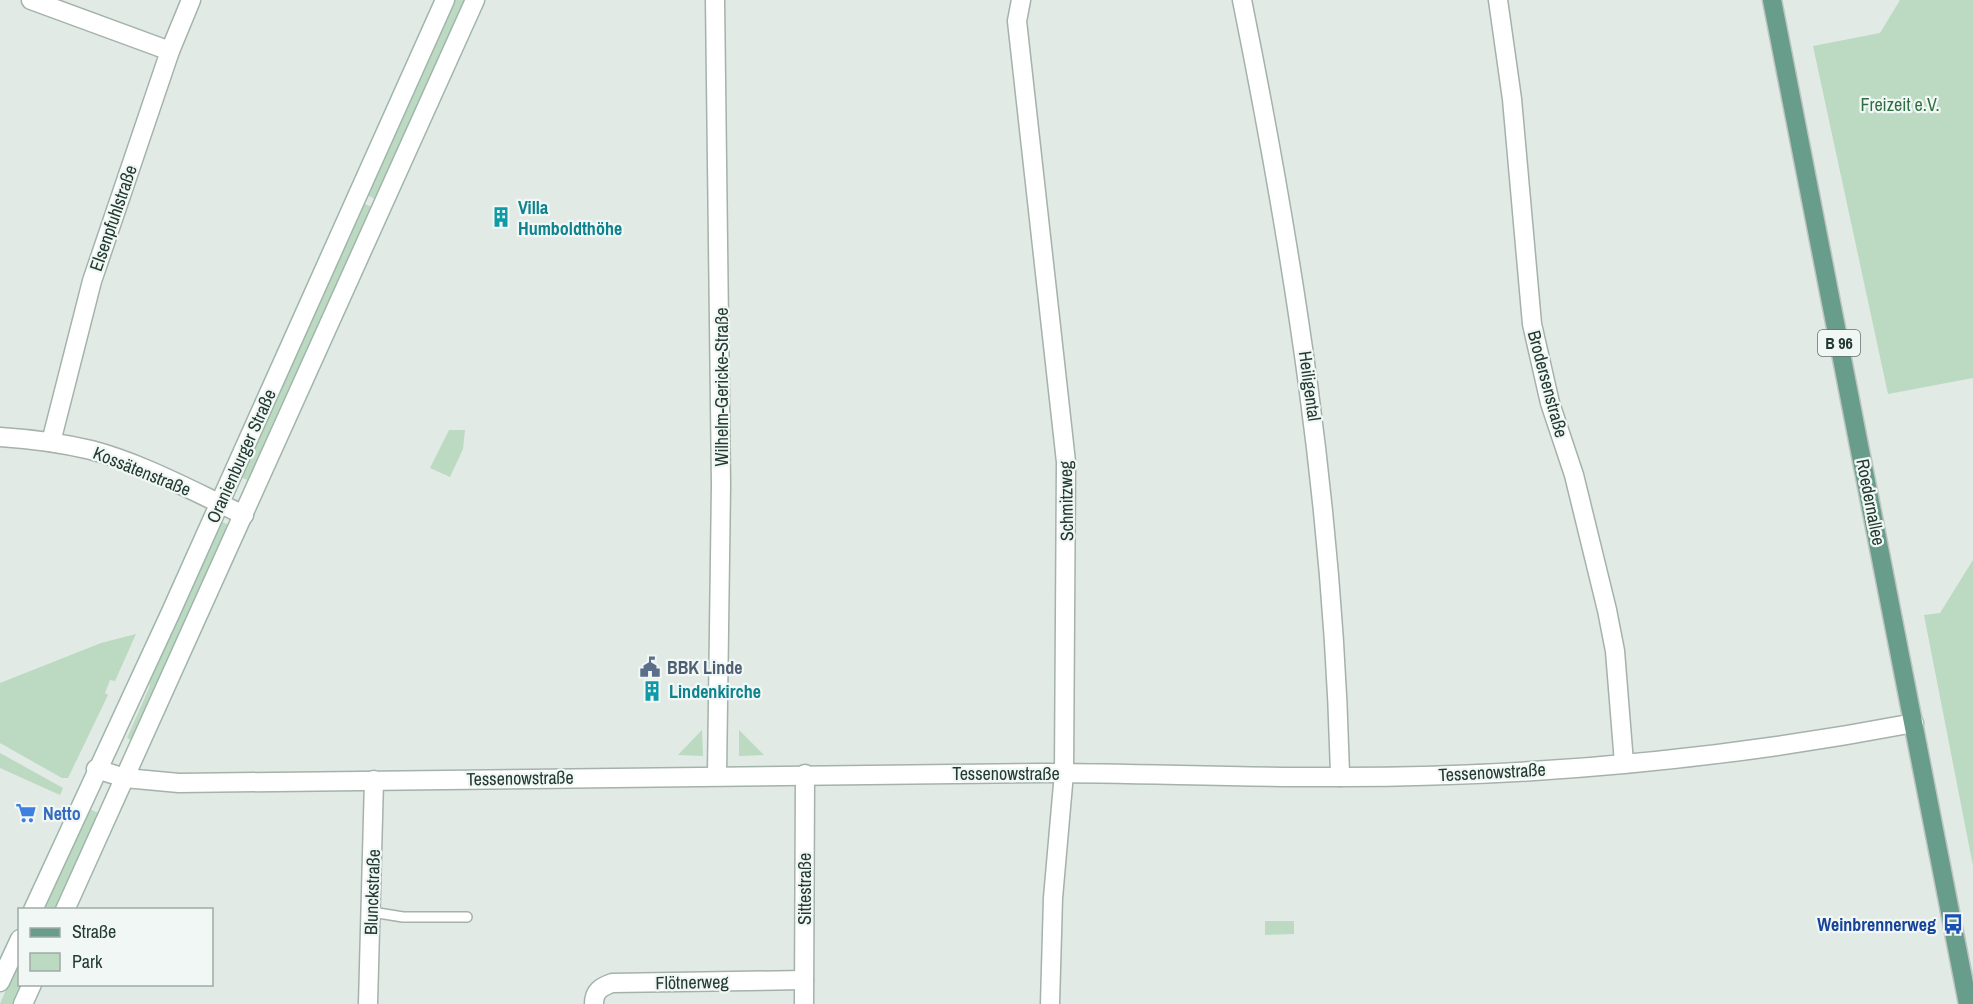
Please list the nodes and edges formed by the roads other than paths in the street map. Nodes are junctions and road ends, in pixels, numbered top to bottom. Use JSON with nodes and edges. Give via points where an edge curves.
{"nodes":[{"id":1,"x":30,"y":0,"type":"edge"},
{"id":2,"x":191,"y":0,"type":"edge"},
{"id":3,"x":445,"y":0,"type":"edge"},
{"id":4,"x":475,"y":0,"type":"edge"},
{"id":5,"x":715,"y":0,"type":"edge"},
{"id":6,"x":1021,"y":0,"type":"edge"},
{"id":7,"x":1242,"y":0,"type":"edge"},
{"id":8,"x":1498,"y":0,"type":"edge"},
{"id":9,"x":1772,"y":0,"type":"edge"},
{"id":10,"x":170,"y":51,"type":"junction"},
{"id":11,"x":0,"y":437,"type":"edge"},
{"id":12,"x":51,"y":441,"type":"junction"},
{"id":13,"x":219,"y":504,"type":"junction"},
{"id":14,"x":244,"y":515,"type":"junction"},
{"id":15,"x":1914,"y":723,"type":"junction"},
{"id":16,"x":1624,"y":762,"type":"junction"},
{"id":17,"x":96,"y":769,"type":"junction"},
{"id":18,"x":1064,"y":773,"type":"junction"},
{"id":19,"x":717,"y":774,"type":"junction"},
{"id":20,"x":805,"y":774,"type":"junction"},
{"id":21,"x":1340,"y":777,"type":"junction"},
{"id":22,"x":125,"y":778,"type":"junction"},
{"id":23,"x":374,"y":780,"type":"junction"},
{"id":24,"x":33,"y":908,"type":"edge"},
{"id":25,"x":65,"y":908,"type":"edge"},
{"id":26,"x":372,"y":912,"type":"junction"},
{"id":27,"x":467,"y":917,"type":"dead end"},
{"id":28,"x":18,"y":943,"type":"edge"},
{"id":29,"x":804,"y":981,"type":"junction"},
{"id":30,"x":0,"y":982,"type":"edge"},
{"id":31,"x":31,"y":986,"type":"edge"},
{"id":32,"x":23,"y":1004,"type":"edge"},
{"id":33,"x":368,"y":1004,"type":"edge"},
{"id":34,"x":594,"y":1004,"type":"edge"},
{"id":35,"x":804,"y":1004,"type":"edge"},
{"id":36,"x":1050,"y":1004,"type":"edge"},
{"id":37,"x":1968,"y":1004,"type":"edge"}],
"edges":[{"from":1,"to":10,"type":"street"},
{"from":2,"to":10,"type":"street","name":"Elsenpfuhlstraße"},
{"from":3,"to":13,"type":"street","name":"Oranienburger Straße"},
{"from":4,"to":14,"type":"street","name":"Oranienburger Straße"},
{"from":5,"to":19,"type":"street","name":"Wilhelm-Gericke-Straße","via":[[721,473]]},
{"from":6,"to":18,"type":"street","name":"Schmitzweg","via":[[1017,21],[1066,462]]},
{"from":7,"to":21,"type":"street","name":"Heiligental","via":[[1314,418],[1338,674]]},
{"from":8,"to":16,"type":"street","name":"Brodersenstraße","via":[[1512,99],[1532,324],[1607,610],[1615,651]]},
{"from":9,"to":15,"type":"main road","name":"Roedernallee","number":"B 96"},
{"from":10,"to":12,"type":"street","name":"Elsenpfuhlstraße","via":[[92,281]]},
{"from":11,"to":12,"type":"street","name":"Kossätenstraße"},
{"from":12,"to":13,"type":"street","name":"Kossätenstraße","via":[[135,465]]},
{"from":13,"to":14,"type":"street","name":"Kossätenstraße"},
{"from":13,"to":17,"type":"street","name":"Oranienburger Straße"},
{"from":14,"to":22,"type":"street","name":"Oranienburger Straße"},
{"from":15,"to":16,"type":"street","name":"Tessenowstraße","via":[[1759,747]]},
{"from":15,"to":37,"type":"main road","name":"Roedernallee","number":"B 96"},
{"from":16,"to":21,"type":"street","name":"Tessenowstraße","via":[[1488,774]]},
{"from":17,"to":22,"type":"street","name":"Tessenowstraße"},
{"from":17,"to":24,"type":"street","name":"Oranienburger Straße"},
{"from":18,"to":20,"type":"street","name":"Tessenowstraße"},
{"from":18,"to":21,"type":"street","name":"Tessenowstraße"},
{"from":18,"to":36,"type":"street","name":"Schmitzweg","via":[[1053,898]]},
{"from":19,"to":20,"type":"street","name":"Tessenowstraße"},
{"from":19,"to":23,"type":"street","name":"Tessenowstraße"},
{"from":20,"to":29,"type":"street","name":"Sittestraße"},
{"from":22,"to":23,"type":"street","name":"Tessenowstraße","via":[[179,783]]},
{"from":22,"to":25,"type":"street","name":"Oranienburger Straße"},
{"from":23,"to":26,"type":"street","name":"Blunckstraße"},
{"from":26,"to":27,"type":"lane","via":[[403,917]]},
{"from":26,"to":33,"type":"street","name":"Blunckstraße"},
{"from":28,"to":30,"type":"street"},
{"from":29,"to":34,"type":"street","name":"Flötnerweg","via":[[612,983],[600,987]]},
{"from":29,"to":35,"type":"street","name":"Sittestraße"},
{"from":31,"to":32,"type":"street"}]}
